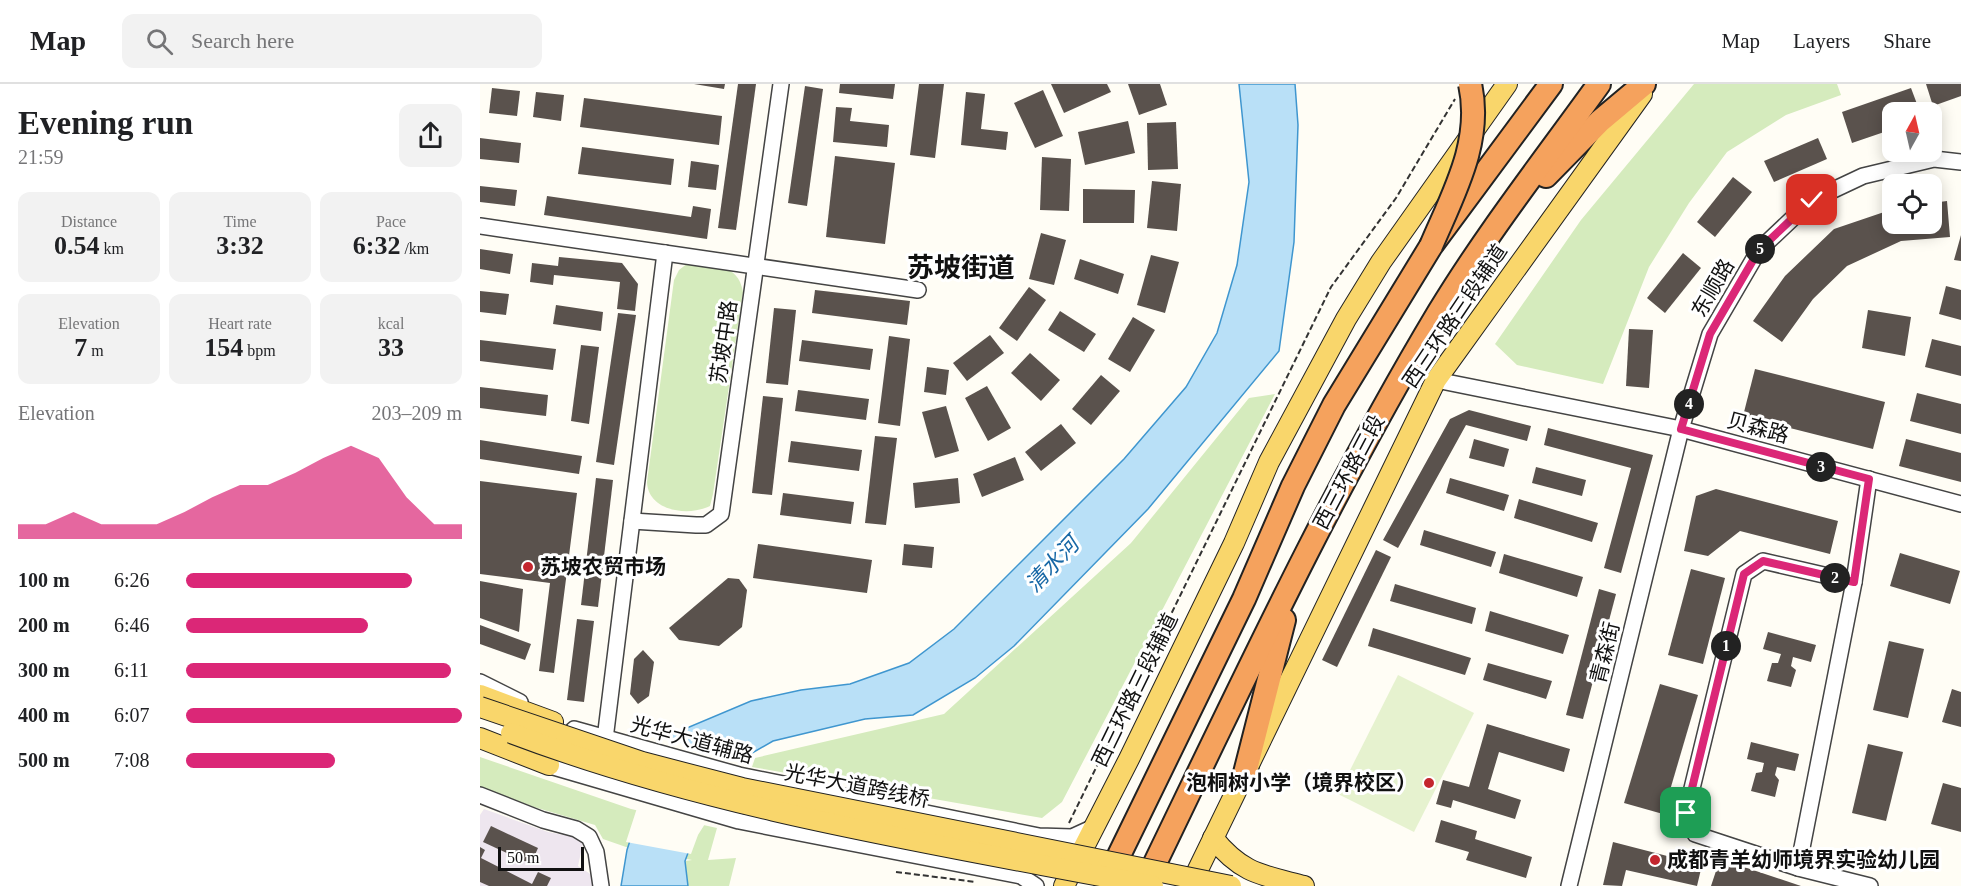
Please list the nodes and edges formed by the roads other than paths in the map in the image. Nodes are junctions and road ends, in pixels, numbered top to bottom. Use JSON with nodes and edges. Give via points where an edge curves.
{"nodes":[{"id":1,"x":781,"y":84,"type":"edge"},
{"id":2,"x":1551,"y":84,"type":"edge"},
{"id":3,"x":1599,"y":84,"type":"edge"},
{"id":4,"x":1644,"y":84,"type":"edge"},
{"id":5,"x":1650,"y":84,"type":"edge"},
{"id":6,"x":1463,"y":87,"type":"edge"},
{"id":7,"x":1504,"y":87,"type":"edge"},
{"id":8,"x":1961,"y":162,"type":"edge"},
{"id":9,"x":480,"y":226,"type":"edge"},
{"id":10,"x":1489,"y":236,"type":"junction"},
{"id":11,"x":1431,"y":246,"type":"junction"},
{"id":12,"x":665,"y":253,"type":"junction"},
{"id":13,"x":755,"y":266,"type":"junction"},
{"id":14,"x":918,"y":290,"type":"dead end"},
{"id":15,"x":1436,"y":380,"type":"junction"},
{"id":16,"x":1681,"y":429,"type":"junction"},
{"id":17,"x":1869,"y":479,"type":"junction"},
{"id":18,"x":1961,"y":504,"type":"edge"},
{"id":19,"x":632,"y":521,"type":"junction"},
{"id":20,"x":1296,"y":573,"type":"junction"},
{"id":21,"x":1854,"y":582,"type":"junction"},
{"id":22,"x":482,"y":696,"type":"edge"},
{"id":23,"x":480,"y":721,"type":"edge"},
{"id":24,"x":561,"y":725,"type":"joint"},
{"id":25,"x":480,"y":738,"type":"edge"},
{"id":26,"x":605,"y":739,"type":"junction"},
{"id":27,"x":480,"y":748,"type":"edge"},
{"id":28,"x":549,"y":765,"type":"junction"},
{"id":29,"x":1245,"y":773,"type":"junction"},
{"id":30,"x":480,"y":795,"type":"edge"},
{"id":31,"x":1096,"y":826,"type":"junction"},
{"id":32,"x":1213,"y":838,"type":"junction"},
{"id":33,"x":1798,"y":868,"type":"junction"},
{"id":34,"x":1250,"y":880,"type":"edge"},
{"id":35,"x":1833,"y":882,"type":"edge"},
{"id":36,"x":601,"y":886,"type":"edge"},
{"id":37,"x":1036,"y":886,"type":"edge"},
{"id":38,"x":1064,"y":886,"type":"edge"},
{"id":39,"x":1104,"y":886,"type":"edge"},
{"id":40,"x":1144,"y":886,"type":"edge"},
{"id":41,"x":1153,"y":886,"type":"edge"},
{"id":42,"x":1190,"y":886,"type":"edge"},
{"id":43,"x":1231,"y":886,"type":"edge"},
{"id":44,"x":1304,"y":886,"type":"edge"},
{"id":45,"x":1569,"y":886,"type":"edge"},
{"id":46,"x":1870,"y":886,"type":"edge"}],
"edges":[{"from":1,"to":13,"type":"street","name":"苏坡中路"},
{"from":2,"to":11,"type":"highway","name":"西三环路三段","bridge":true},
{"from":3,"to":10,"type":"highway","name":"西三环路三段"},
{"from":4,"to":10,"type":"highway","via":[[1599,121]]},
{"from":5,"to":15,"type":"main road","name":"西三环路三段辅道"},
{"from":6,"to":11,"type":"highway","bridge":true,"via":[[1474,104],[1471,147]]},
{"from":7,"to":31,"type":"main road","name":"西三环路三段辅道","via":[[1381,262],[1346,319],[1269,462],[1234,543]]},
{"from":8,"to":16,"type":"street","name":"东顺路","via":[[1934,159],[1863,176],[1812,200],[1759,250],[1710,334]]},
{"from":9,"to":12,"type":"street"},
{"from":10,"to":20,"type":"highway","name":"西三环路三段","via":[[1440,310],[1327,509]]},
{"from":11,"to":39,"type":"highway","name":"西三环路三段","via":[[1334,405]]},
{"from":12,"to":13,"type":"street"},
{"from":12,"to":19,"type":"street"},
{"from":13,"to":14,"type":"street"},
{"from":13,"to":19,"type":"street","name":"苏坡中路","via":[[721,514],[706,525]]},
{"from":15,"to":16,"type":"street","name":"贝森路"},
{"from":15,"to":29,"type":"main road","name":"西三环路三段辅道"},
{"from":16,"to":17,"type":"street","name":"贝森路"},
{"from":16,"to":45,"type":"street","name":"青森街"},
{"from":17,"to":18,"type":"street","name":"贝森路"},
{"from":17,"to":21,"type":"street"},
{"from":19,"to":26,"type":"street"},
{"from":20,"to":29,"type":"highway"},
{"from":20,"to":40,"type":"highway","name":"西三环路三段"},
{"from":21,"to":33,"type":"street"},
{"from":21,"to":33,"type":"street","via":[[1763,561],[1744,574],[1686,813],[1695,834]]},
{"from":22,"to":24,"type":"main road"},
{"from":22,"to":43,"type":"main road","name":"光华大道跨线桥","bridge":true,"via":[[642,762],[742,788]]},
{"from":23,"to":41,"type":"main road","name":"光华大道跨线桥","bridge":true,"via":[[616,771],[761,810]]},
{"from":24,"to":26,"type":"street","name":"光华大道辅路"},
{"from":25,"to":28,"type":"main road"},
{"from":26,"to":31,"type":"street","name":"光华大道辅路","via":[[739,775],[1039,836],[1072,837]]},
{"from":27,"to":28,"type":"street"},
{"from":28,"to":37,"type":"street","via":[[714,814],[1021,876]]},
{"from":29,"to":32,"type":"main road","name":"西三环路三段辅道"},
{"from":30,"to":36,"type":"street","via":[[589,837],[596,852]]},
{"from":31,"to":38,"type":"main road","name":"西三环路三段辅道"},
{"from":32,"to":34,"type":"main road"},
{"from":32,"to":42,"type":"main road","name":"西三环路三段辅道"},
{"from":33,"to":35,"type":"street"},
{"from":34,"to":44,"type":"main road"},
{"from":35,"to":46,"type":"street"}]}
